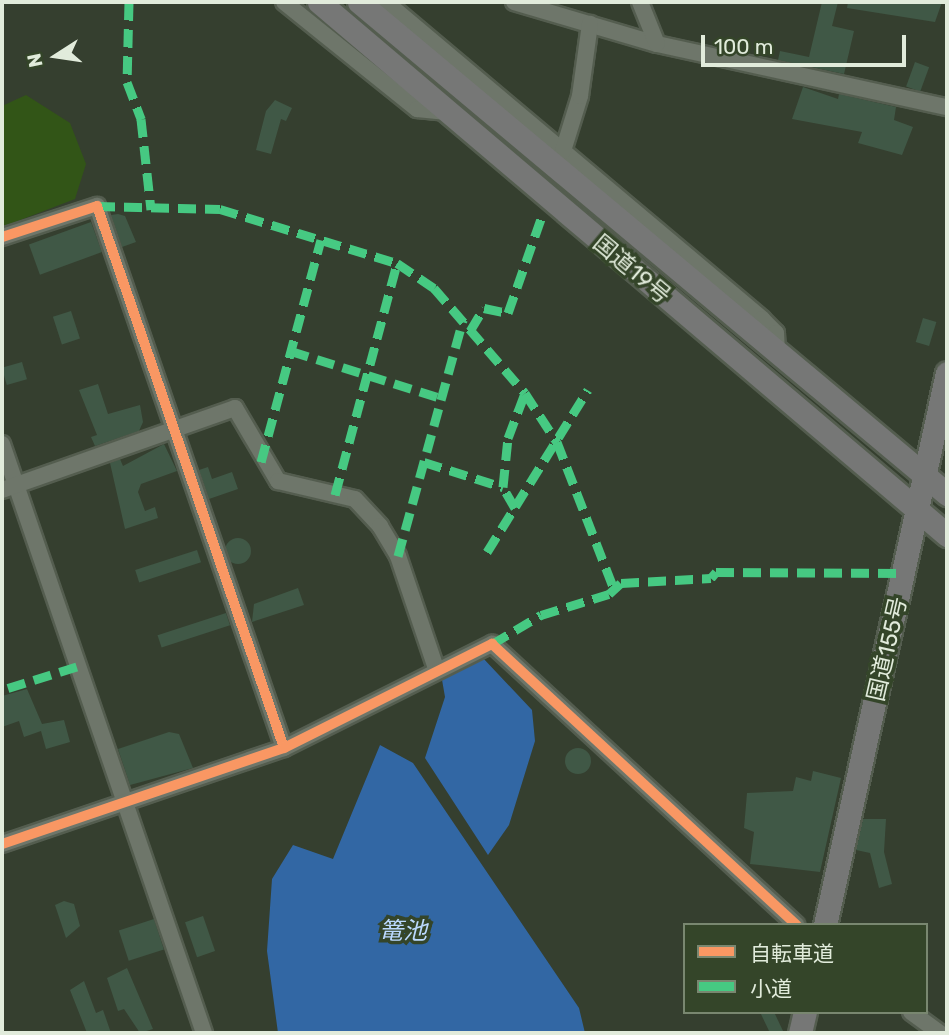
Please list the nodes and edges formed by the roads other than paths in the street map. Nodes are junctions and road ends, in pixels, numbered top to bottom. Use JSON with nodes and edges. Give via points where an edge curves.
{"nodes":[{"id":1,"x":284,"y":2,"type":"edge"},
{"id":2,"x":319,"y":2,"type":"edge"},
{"id":3,"x":359,"y":2,"type":"edge"},
{"id":4,"x":386,"y":2,"type":"edge"},
{"id":5,"x":514,"y":2,"type":"edge"},
{"id":6,"x":569,"y":2,"type":"edge"},
{"id":7,"x":640,"y":2,"type":"edge"},
{"id":8,"x":571,"y":19,"type":"junction"},
{"id":9,"x":590,"y":24,"type":"junction"},
{"id":10,"x":657,"y":44,"type":"junction"},
{"id":11,"x":947,"y":107,"type":"edge"},
{"id":12,"x":447,"y":113,"type":"junction"},
{"id":13,"x":563,"y":151,"type":"junction"},
{"id":14,"x":2,"y":237,"type":"edge"},
{"id":15,"x":777,"y":351,"type":"junction"},
{"id":16,"x":947,"y":373,"type":"edge"},
{"id":17,"x":175,"y":429,"type":"junction"},
{"id":18,"x":2,"y":444,"type":"edge"},
{"id":19,"x":924,"y":474,"type":"junction"},
{"id":20,"x":9,"y":487,"type":"edge"},
{"id":21,"x":947,"y":494,"type":"edge"},
{"id":22,"x":920,"y":512,"type":"junction"},
{"id":23,"x":947,"y":535,"type":"edge"},
{"id":24,"x":437,"y":671,"type":"junction"},
{"id":25,"x":284,"y":748,"type":"junction"},
{"id":26,"x":124,"y":801,"type":"junction"},
{"id":27,"x":2,"y":844,"type":"edge"},
{"id":28,"x":794,"y":923,"type":"edge"},
{"id":29,"x":825,"y":923,"type":"edge"},
{"id":30,"x":805,"y":1014,"type":"edge"},
{"id":31,"x":914,"y":1014,"type":"edge"},
{"id":32,"x":204,"y":1033,"type":"edge"},
{"id":33,"x":800,"y":1033,"type":"edge"},
{"id":34,"x":940,"y":1033,"type":"edge"}],
"edges":[{"from":1,"to":12,"type":"street","via":[[417,109]]},
{"from":2,"to":12,"type":"highway","name":"国道19号"},
{"from":3,"to":15,"type":"highway","name":"国道19号"},
{"from":4,"to":13,"type":"street"},
{"from":5,"to":8,"type":"street"},
{"from":6,"to":8,"type":"street"},
{"from":7,"to":10,"type":"street"},
{"from":8,"to":9,"type":"street"},
{"from":9,"to":10,"type":"street"},
{"from":9,"to":13,"type":"street","via":[[580,96]]},
{"from":10,"to":11,"type":"street"},
{"from":12,"to":22,"type":"highway","name":"国道19号"},
{"from":13,"to":15,"type":"street","via":[[762,318],[776,333]]},
{"from":14,"to":17,"type":"street","via":[[97,206]]},
{"from":15,"to":19,"type":"highway","name":"国道19号"},
{"from":16,"to":19,"type":"highway","name":"国道155号"},
{"from":17,"to":20,"type":"street"},
{"from":17,"to":24,"type":"street","via":[[235,408],[278,481],[355,499],[398,556]]},
{"from":17,"to":25,"type":"street"},
{"from":18,"to":20,"type":"street"},
{"from":19,"to":21,"type":"highway","name":"国道19号"},
{"from":19,"to":22,"type":"highway","name":"国道155号"},
{"from":20,"to":26,"type":"street"},
{"from":22,"to":23,"type":"highway","name":"国道19号"},
{"from":22,"to":29,"type":"highway","name":"国道155号"},
{"from":24,"to":25,"type":"street"},
{"from":24,"to":28,"type":"street","via":[[492,643]]},
{"from":25,"to":26,"type":"street"},
{"from":26,"to":27,"type":"street"},
{"from":26,"to":32,"type":"street"},
{"from":30,"to":33,"type":"highway"},
{"from":31,"to":34,"type":"street"}]}
